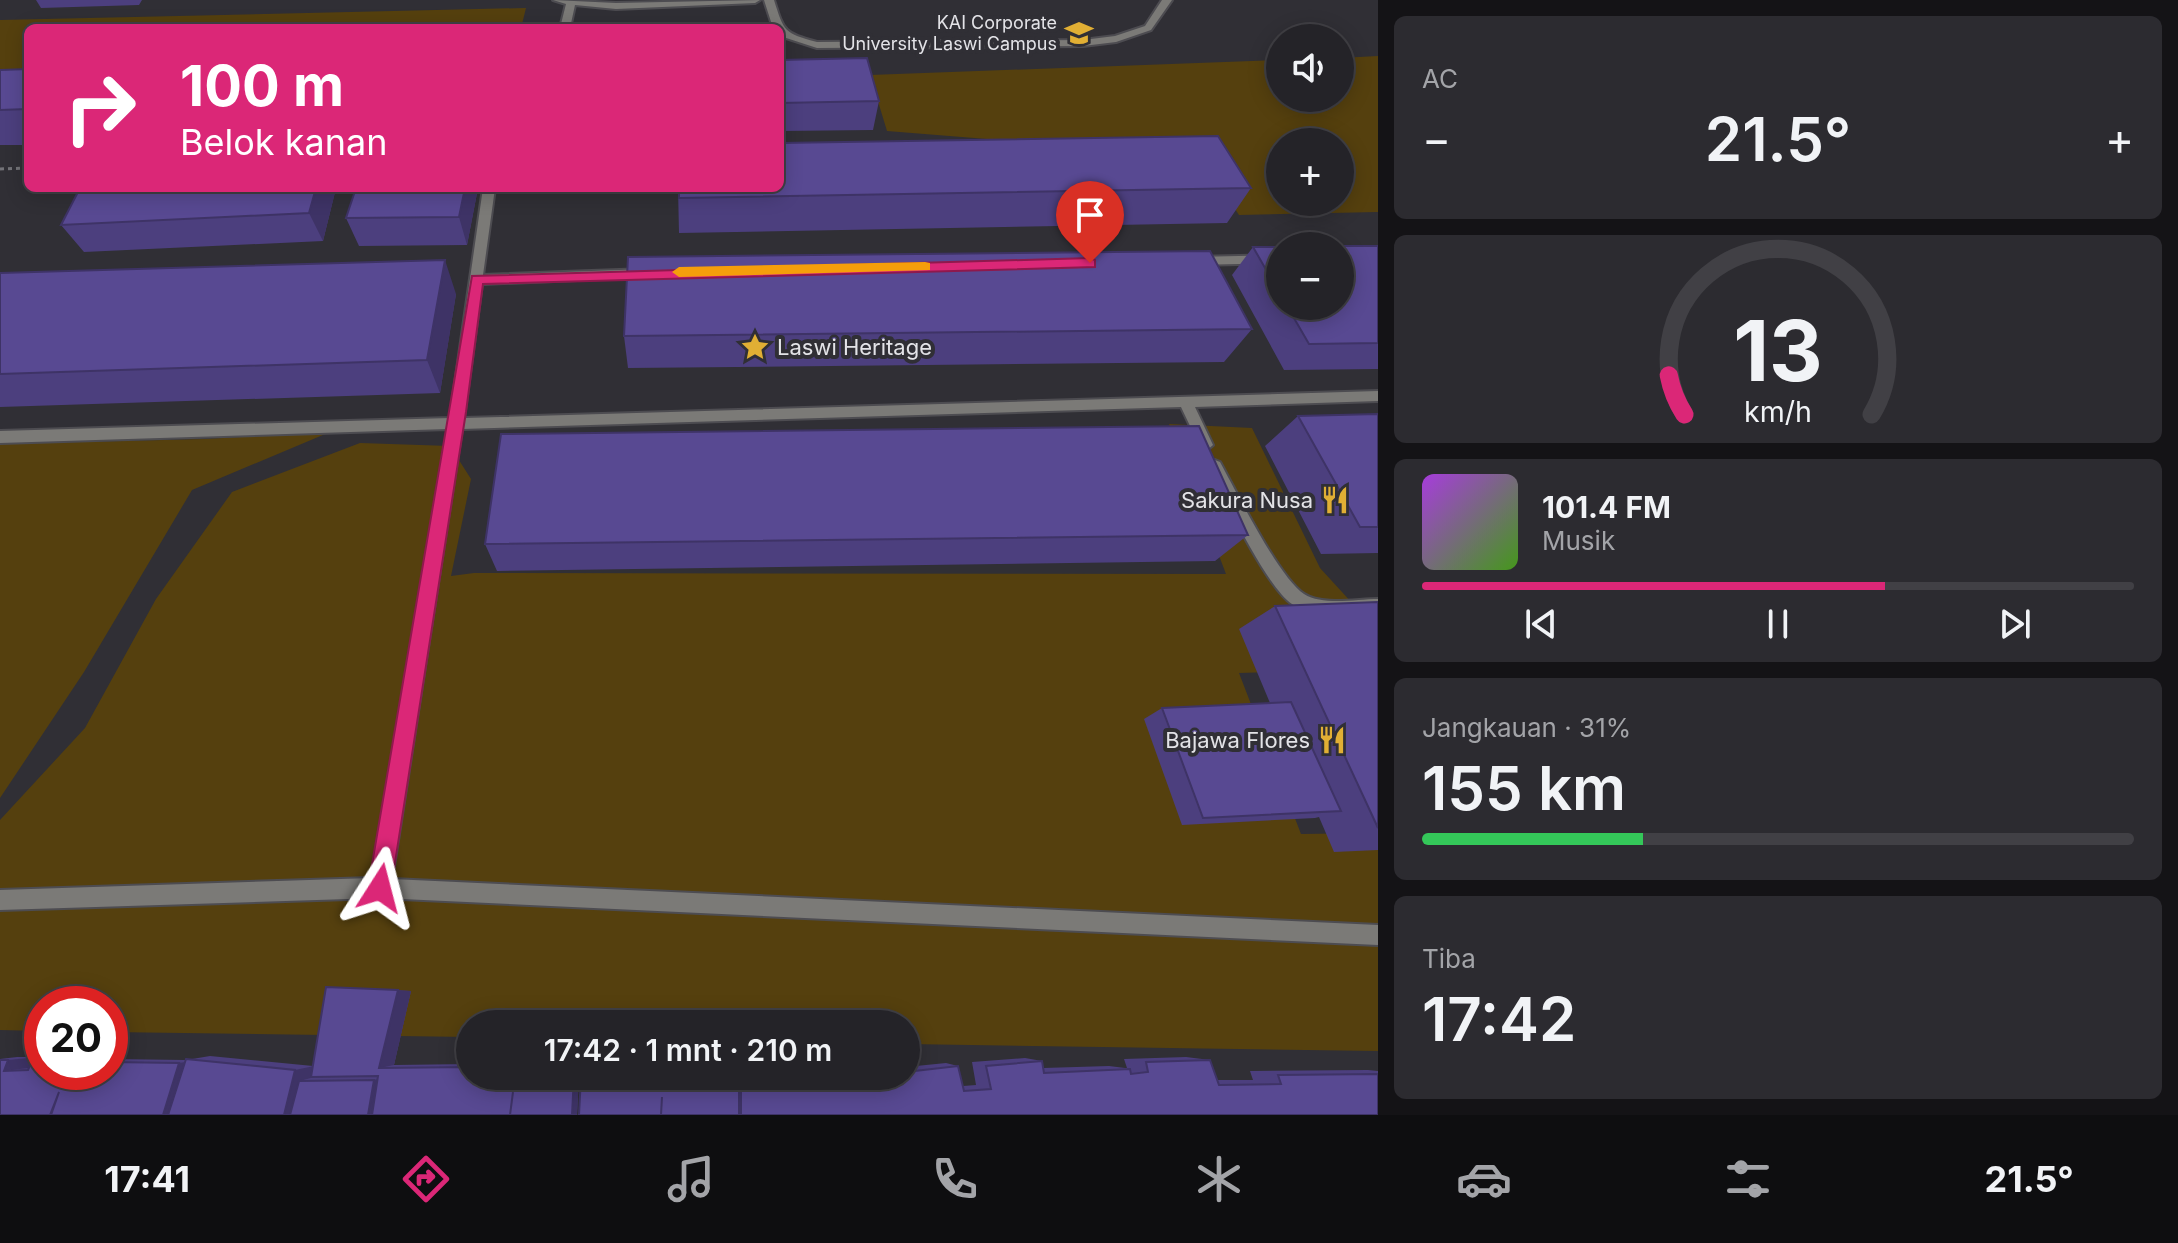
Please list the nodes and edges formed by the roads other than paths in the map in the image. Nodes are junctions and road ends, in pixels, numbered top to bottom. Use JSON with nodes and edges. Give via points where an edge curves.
{"nodes":[{"id":1,"x":558,"y":0,"type":"edge"},
{"id":2,"x":755,"y":0,"type":"edge"},
{"id":3,"x":769,"y":0,"type":"edge"},
{"id":4,"x":1167,"y":0,"type":"edge"},
{"id":5,"x":571,"y":3,"type":"junction"},
{"id":6,"x":566,"y":24,"type":"edge"},
{"id":7,"x":777,"y":24,"type":"edge"},
{"id":8,"x":784,"y":34,"type":"edge"},
{"id":9,"x":488,"y":192,"type":"edge"},
{"id":10,"x":1266,"y":259,"type":"edge"},
{"id":11,"x":1185,"y":261,"type":"edge"},
{"id":12,"x":663,"y":272,"type":"edge"},
{"id":13,"x":477,"y":280,"type":"junction"},
{"id":14,"x":1378,"y":396,"type":"edge"},
{"id":15,"x":1186,"y":403,"type":"junction"},
{"id":16,"x":455,"y":425,"type":"junction"},
{"id":17,"x":0,"y":437,"type":"edge"},
{"id":18,"x":1378,"y":606,"type":"edge"},
{"id":19,"x":380,"y":888,"type":"junction"},
{"id":20,"x":0,"y":900,"type":"edge"},
{"id":21,"x":1378,"y":935,"type":"edge"}],
"edges":[{"from":1,"to":5,"type":"lane"},
{"from":2,"to":5,"type":"lane"},
{"from":3,"to":7,"type":"lane"},
{"from":4,"to":8,"type":"lane","via":[[1148,28],[1083,43],[817,45]]},
{"from":5,"to":6,"type":"lane"},
{"from":9,"to":13,"type":"lane"},
{"from":10,"to":11,"type":"lane"},
{"from":12,"to":13,"type":"lane"},
{"from":13,"to":16,"type":"lane"},
{"from":14,"to":15,"type":"lane"},
{"from":15,"to":16,"type":"lane"},
{"from":15,"to":18,"type":"lane","via":[[1274,571],[1295,598],[1327,607]]},
{"from":16,"to":17,"type":"lane"},
{"from":16,"to":19,"type":"lane"},
{"from":19,"to":20,"type":"lane"},
{"from":19,"to":21,"type":"lane"}]}
